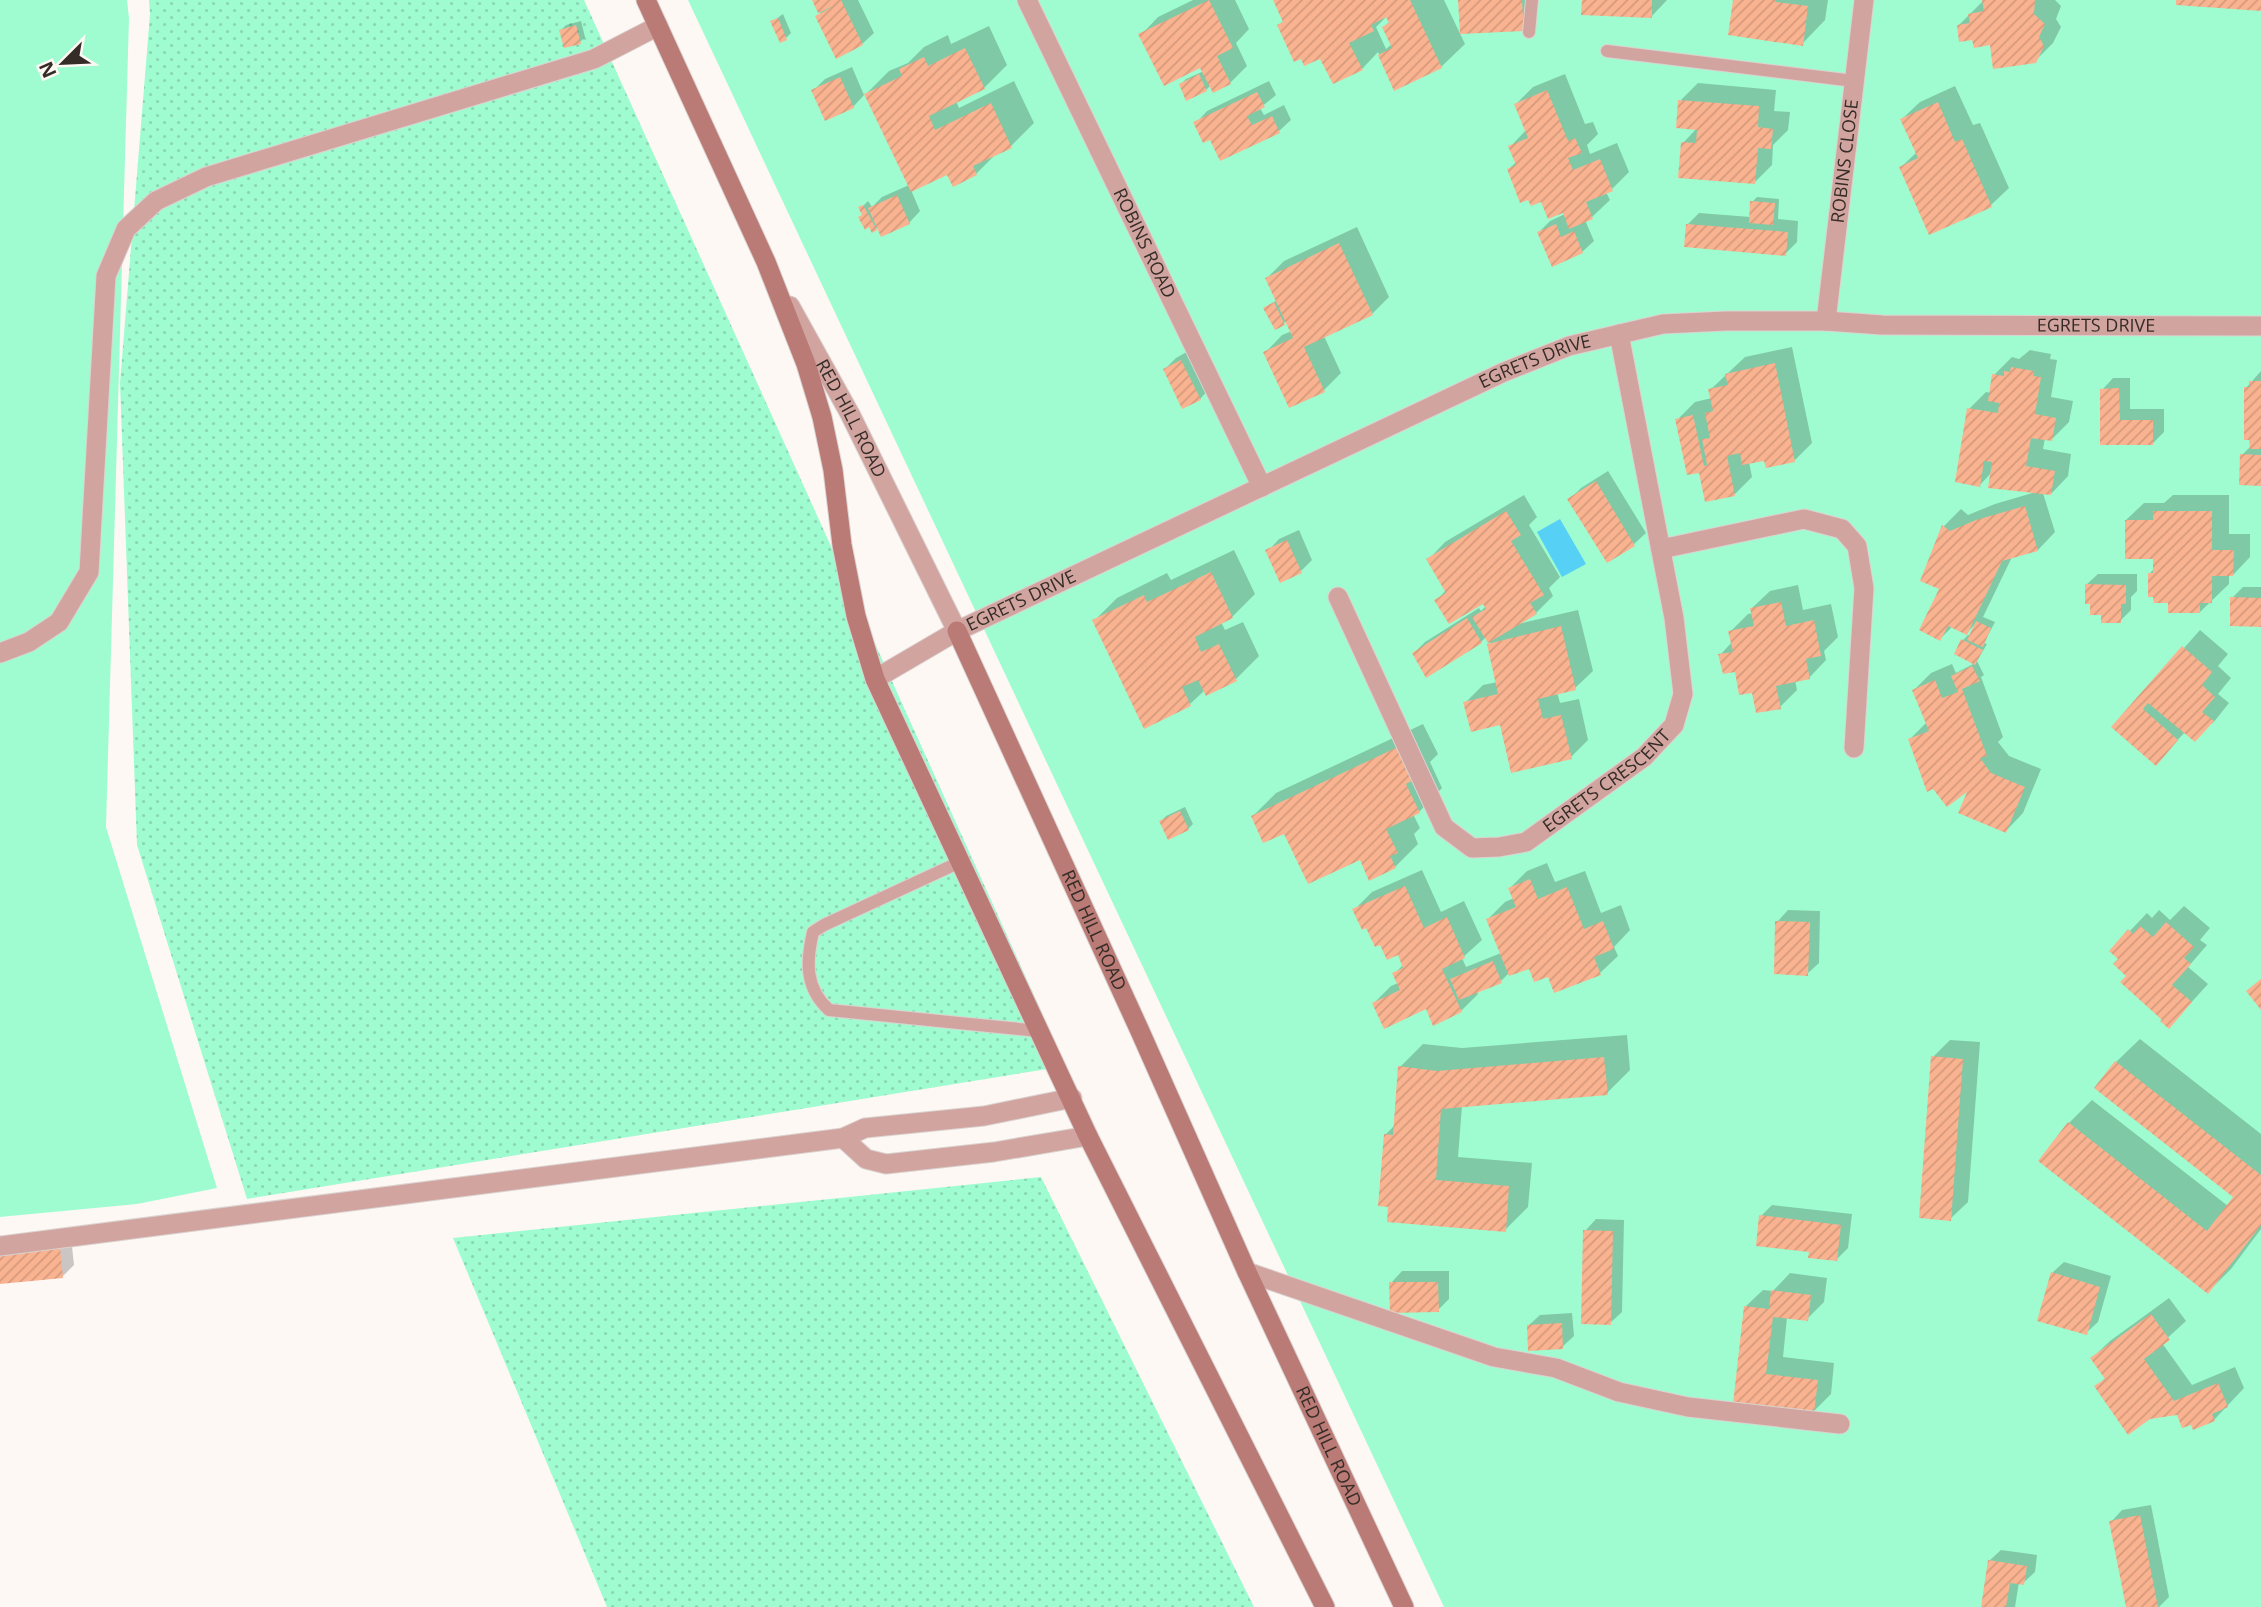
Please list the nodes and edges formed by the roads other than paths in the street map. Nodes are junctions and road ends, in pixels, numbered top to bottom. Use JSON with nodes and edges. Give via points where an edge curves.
{"nodes":[{"id":1,"x":646,"y":0,"type":"edge"},
{"id":2,"x":1027,"y":0,"type":"edge"},
{"id":3,"x":1532,"y":0,"type":"edge"},
{"id":4,"x":1864,"y":0,"type":"edge"},
{"id":5,"x":658,"y":26,"type":"junction"},
{"id":6,"x":1529,"y":32,"type":"dead end"},
{"id":7,"x":1607,"y":51,"type":"dead end"},
{"id":8,"x":1854,"y":81,"type":"junction"},
{"id":9,"x":766,"y":262,"type":"junction"},
{"id":10,"x":1826,"y":321,"type":"junction"},
{"id":11,"x":2261,"y":326,"type":"edge"},
{"id":12,"x":1619,"y":334,"type":"junction"},
{"id":13,"x":1262,"y":486,"type":"junction"},
{"id":14,"x":1661,"y":548,"type":"junction"},
{"id":15,"x":1338,"y":597,"type":"dead end"},
{"id":16,"x":957,"y":631,"type":"junction"},
{"id":17,"x":0,"y":653,"type":"edge"},
{"id":18,"x":875,"y":680,"type":"junction"},
{"id":19,"x":1854,"y":748,"type":"dead end"},
{"id":20,"x":960,"y":862,"type":"junction"},
{"id":21,"x":1039,"y":1031,"type":"junction"},
{"id":22,"x":1072,"y":1098,"type":"junction"},
{"id":23,"x":1088,"y":1136,"type":"junction"},
{"id":24,"x":843,"y":1138,"type":"junction"},
{"id":25,"x":0,"y":1246,"type":"edge"},
{"id":26,"x":1247,"y":1272,"type":"junction"},
{"id":27,"x":1840,"y":1423,"type":"dead end"},
{"id":28,"x":1325,"y":1607,"type":"edge"},
{"id":29,"x":1404,"y":1607,"type":"edge"}],
"edges":[{"from":1,"to":5,"type":"main road","name":"RED HILL ROAD"},
{"from":2,"to":13,"type":"street","name":"ROBINS ROAD"},
{"from":3,"to":6,"type":"lane"},
{"from":4,"to":8,"type":"street","name":"ROBINS CLOSE"},
{"from":5,"to":9,"type":"main road","name":"RED HILL ROAD"},
{"from":5,"to":17,"type":"street","via":[[594,58],[206,177],[156,201],[126,229],[106,276],[89,572],[59,622],[29,642]]},
{"from":7,"to":8,"type":"lane"},
{"from":8,"to":10,"type":"street","name":"ROBINS CLOSE"},
{"from":9,"to":16,"type":"street","name":"RED HILL ROAD","via":[[850,414]]},
{"from":9,"to":18,"type":"main road","name":"RED HILL ROAD","via":[[822,417],[856,616]]},
{"from":10,"to":11,"type":"street","name":"EGRETS DRIVE"},
{"from":10,"to":12,"type":"street","name":"EGRETS DRIVE","via":[[1663,324]]},
{"from":12,"to":13,"type":"street","name":"EGRETS DRIVE","via":[[1569,346],[1504,372]]},
{"from":12,"to":14,"type":"street","name":"EGRETS CRESCENT"},
{"from":13,"to":16,"type":"street","name":"EGRETS DRIVE"},
{"from":14,"to":15,"type":"street","name":"EGRETS CRESCENT","via":[[1683,694],[1674,725],[1644,757],[1526,842],[1499,847],[1472,848],[1444,827]]},
{"from":14,"to":19,"type":"street","via":[[1804,519],[1842,529],[1857,546],[1864,588]]},
{"from":16,"to":18,"type":"street","name":"EGRETS DRIVE"},
{"from":16,"to":26,"type":"main road","name":"RED HILL ROAD"},
{"from":18,"to":20,"type":"main road","name":"RED HILL ROAD"},
{"from":20,"to":21,"type":"main road","name":"RED HILL ROAD"},
{"from":20,"to":21,"type":"lane","via":[[813,932],[808,954],[816,996],[829,1010]]},
{"from":21,"to":22,"type":"main road","name":"RED HILL ROAD"},
{"from":22,"to":23,"type":"main road","name":"RED HILL ROAD"},
{"from":22,"to":24,"type":"street","via":[[984,1116],[865,1128]]},
{"from":23,"to":24,"type":"street","via":[[886,1164],[866,1159]]},
{"from":23,"to":28,"type":"main road","name":"RED HILL ROAD"},
{"from":24,"to":25,"type":"street"},
{"from":26,"to":27,"type":"street","via":[[1494,1357],[1556,1368],[1619,1392],[1688,1407]]},
{"from":26,"to":29,"type":"main road","name":"RED HILL ROAD"}]}
